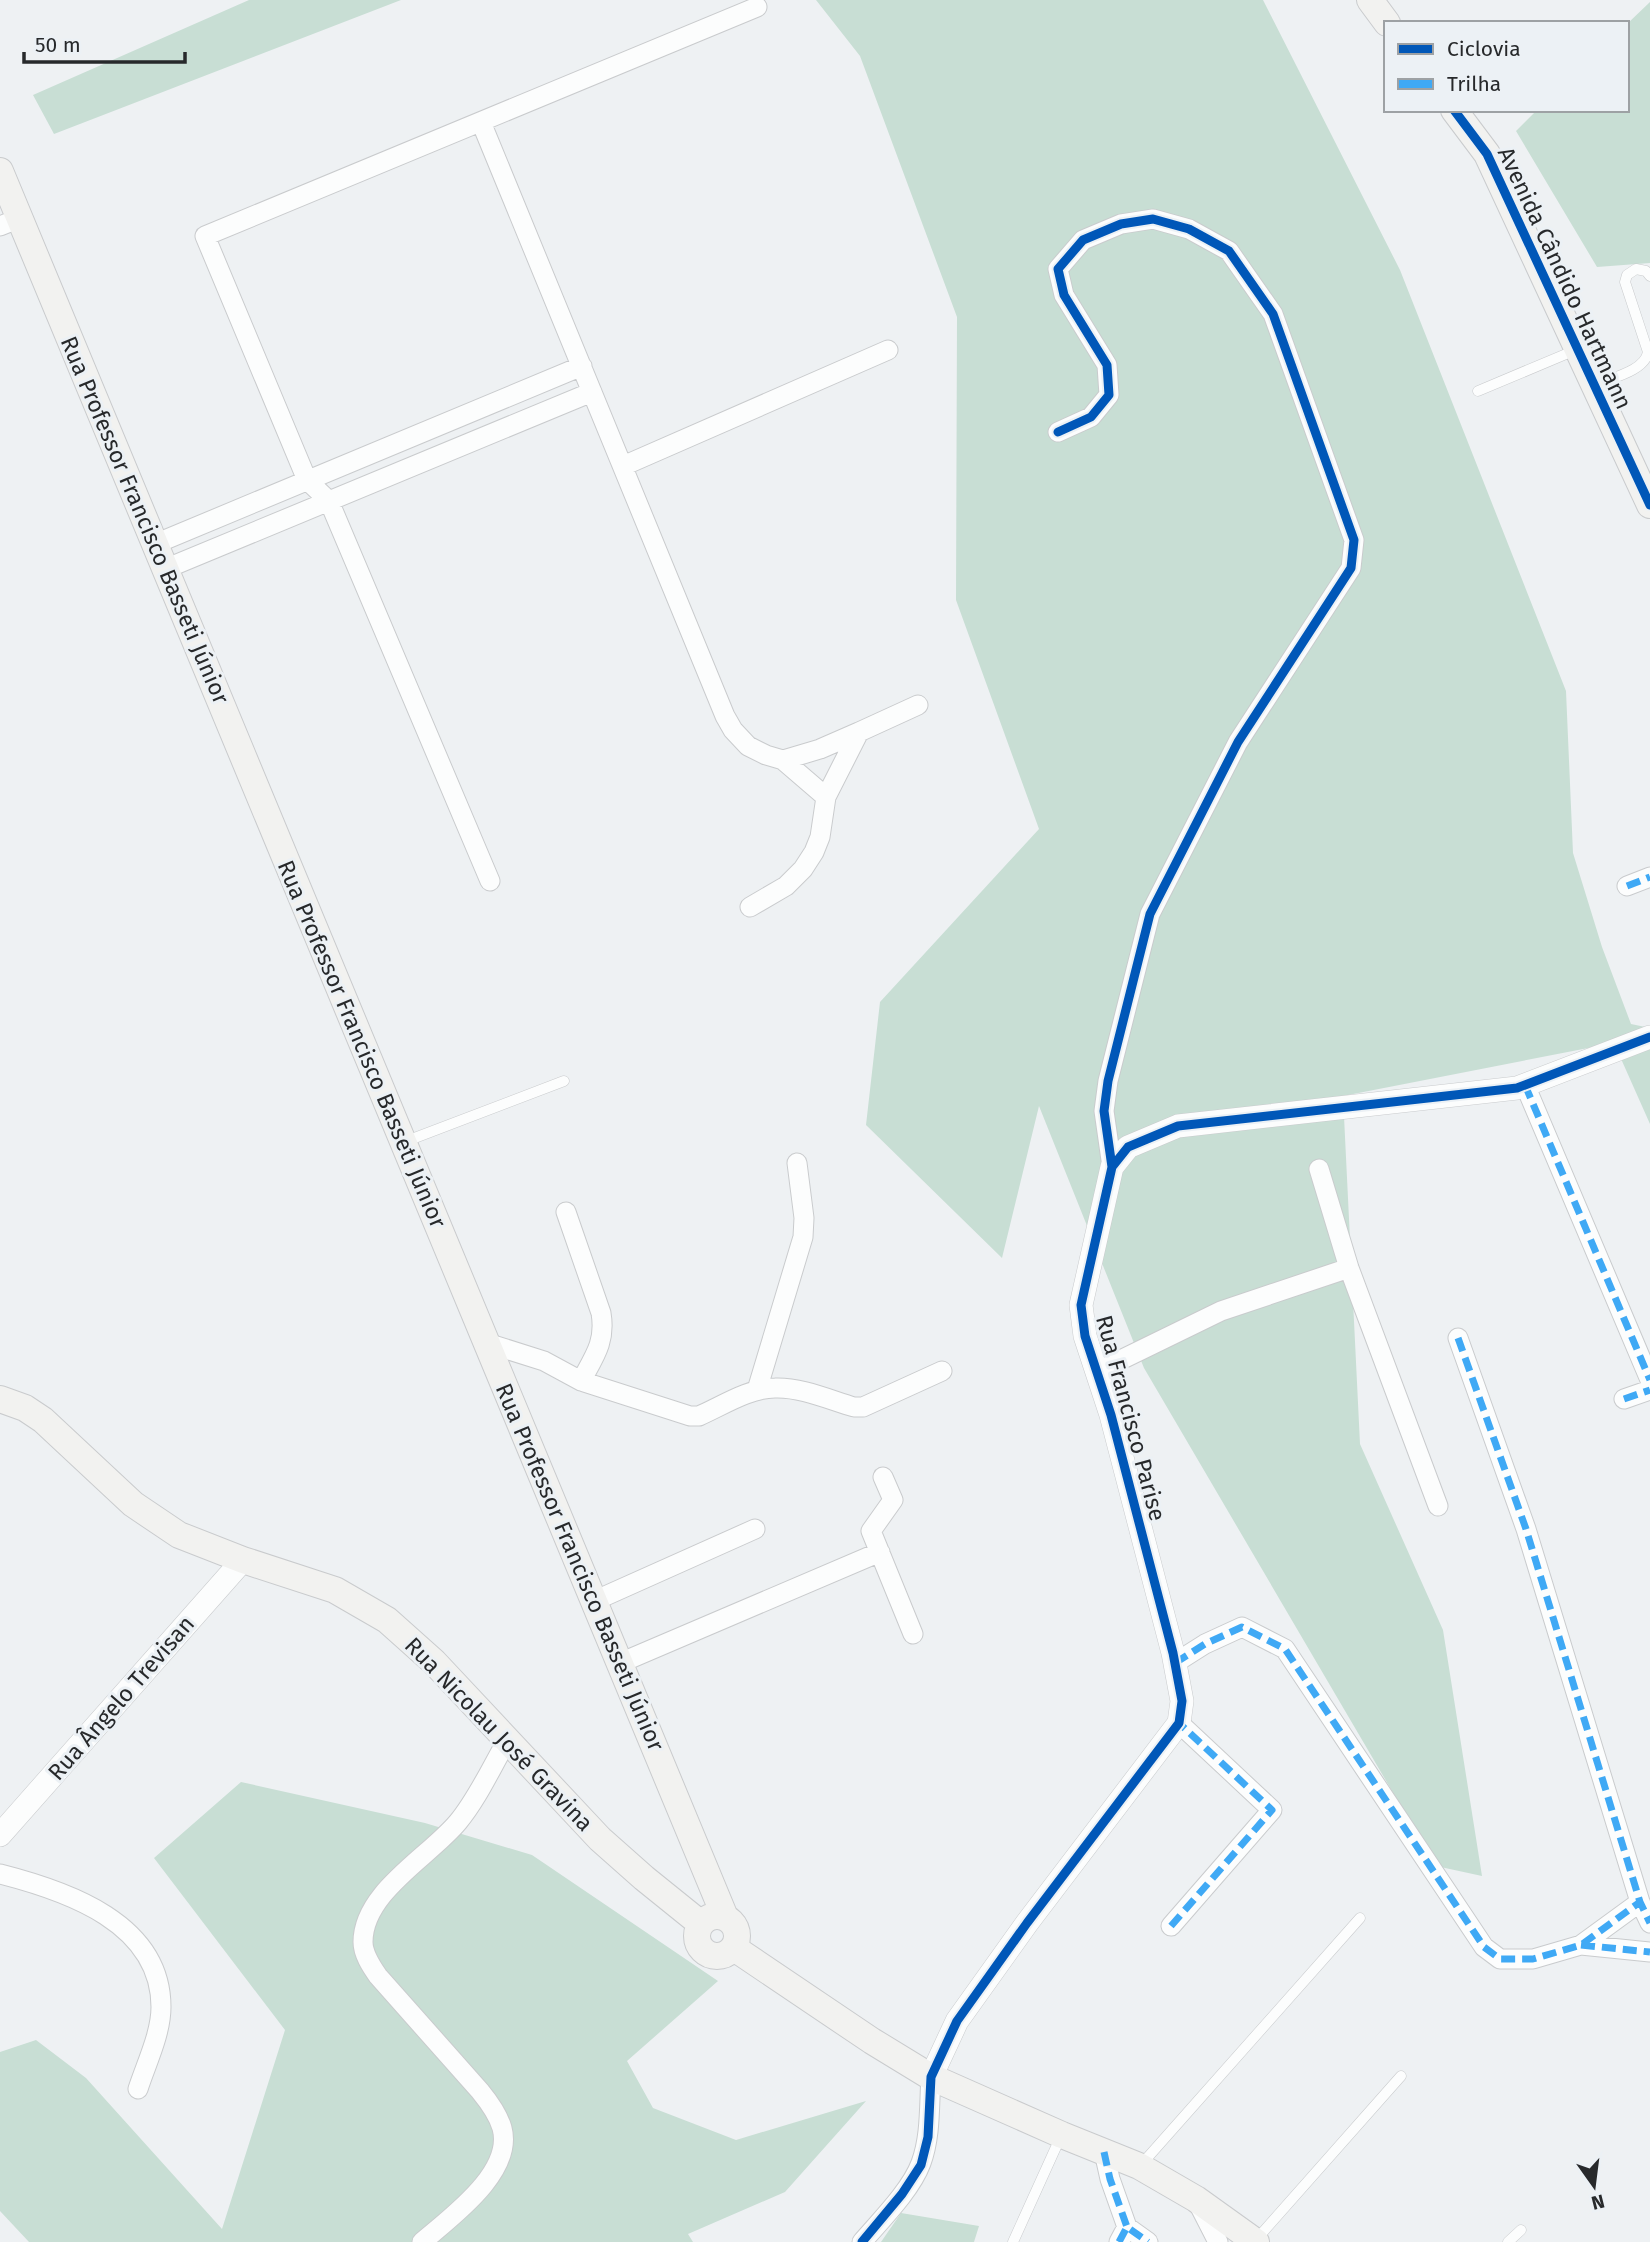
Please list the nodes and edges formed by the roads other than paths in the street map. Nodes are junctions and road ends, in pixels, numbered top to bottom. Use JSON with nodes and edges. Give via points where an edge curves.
{"nodes":[{"id":1,"x":1370,"y":0,"type":"edge"},
{"id":2,"x":757,"y":7,"type":"dead end"},
{"id":3,"x":1386,"y":21,"type":"edge"},
{"id":4,"x":1456,"y":112,"type":"edge"},
{"id":5,"x":481,"y":122,"type":"junction"},
{"id":6,"x":0,"y":171,"type":"edge"},
{"id":7,"x":10,"y":222,"type":"edge"},
{"id":8,"x":1650,"y":276,"type":"edge"},
{"id":9,"x":1578,"y":349,"type":"junction"},
{"id":10,"x":888,"y":350,"type":"dead end"},
{"id":11,"x":582,"y":366,"type":"junction"},
{"id":12,"x":1595,"y":385,"type":"junction"},
{"id":13,"x":1478,"y":391,"type":"dead end"},
{"id":14,"x":592,"y":392,"type":"junction"},
{"id":15,"x":1058,"y":432,"type":"dead end"},
{"id":16,"x":623,"y":466,"type":"junction"},
{"id":17,"x":1645,"y":479,"type":"edge"},
{"id":18,"x":307,"y":480,"type":"junction"},
{"id":19,"x":329,"y":501,"type":"junction"},
{"id":20,"x":1650,"y":505,"type":"edge"},
{"id":21,"x":155,"y":544,"type":"junction"},
{"id":22,"x":165,"y":569,"type":"junction"},
{"id":23,"x":918,"y":705,"type":"dead end"},
{"id":24,"x":859,"y":732,"type":"junction"},
{"id":25,"x":783,"y":760,"type":"junction"},
{"id":26,"x":826,"y":797,"type":"junction"},
{"id":27,"x":1650,"y":877,"type":"edge"},
{"id":28,"x":490,"y":881,"type":"dead end"},
{"id":29,"x":1627,"y":886,"type":"dead end"},
{"id":30,"x":750,"y":907,"type":"dead end"},
{"id":31,"x":1650,"y":1037,"type":"edge"},
{"id":32,"x":564,"y":1081,"type":"dead end"},
{"id":33,"x":1525,"y":1085,"type":"junction"},
{"id":34,"x":403,"y":1142,"type":"junction"},
{"id":35,"x":797,"y":1163,"type":"dead end"},
{"id":36,"x":1112,"y":1167,"type":"junction"},
{"id":37,"x":1319,"y":1169,"type":"dead end"},
{"id":38,"x":566,"y":1212,"type":"dead end"},
{"id":39,"x":1349,"y":1268,"type":"junction"},
{"id":40,"x":1458,"y":1338,"type":"dead end"},
{"id":41,"x":487,"y":1343,"type":"junction"},
{"id":42,"x":942,"y":1371,"type":"dead end"},
{"id":43,"x":1096,"y":1372,"type":"junction"},
{"id":44,"x":1650,"y":1380,"type":"edge"},
{"id":45,"x":581,"y":1381,"type":"junction"},
{"id":46,"x":757,"y":1390,"type":"junction"},
{"id":47,"x":1650,"y":1390,"type":"edge"},
{"id":48,"x":0,"y":1399,"type":"edge"},
{"id":49,"x":1625,"y":1399,"type":"dead end"},
{"id":50,"x":883,"y":1477,"type":"dead end"},
{"id":51,"x":1438,"y":1506,"type":"dead end"},
{"id":52,"x":755,"y":1529,"type":"dead end"},
{"id":53,"x":880,"y":1552,"type":"junction"},
{"id":54,"x":243,"y":1560,"type":"junction"},
{"id":55,"x":594,"y":1601,"type":"junction"},
{"id":56,"x":913,"y":1633,"type":"dead end"},
{"id":57,"x":620,"y":1663,"type":"junction"},
{"id":58,"x":1175,"y":1663,"type":"junction"},
{"id":59,"x":1179,"y":1723,"type":"junction"},
{"id":60,"x":508,"y":1739,"type":"junction"},
{"id":61,"x":0,"y":1835,"type":"edge"},
{"id":62,"x":0,"y":1874,"type":"edge"},
{"id":63,"x":1640,"y":1902,"type":"junction"},
{"id":64,"x":1360,"y":1918,"type":"dead end"},
{"id":65,"x":713,"y":1920,"type":"junction"},
{"id":66,"x":1650,"y":1923,"type":"edge"},
{"id":67,"x":1171,"y":1926,"type":"dead end"},
{"id":68,"x":1581,"y":1945,"type":"junction"},
{"id":69,"x":734,"y":1948,"type":"junction"},
{"id":70,"x":1650,"y":1952,"type":"edge"},
{"id":71,"x":1401,"y":2076,"type":"dead end"},
{"id":72,"x":931,"y":2077,"type":"junction"},
{"id":73,"x":138,"y":2089,"type":"dead end"},
{"id":74,"x":1062,"y":2135,"type":"junction"},
{"id":75,"x":1104,"y":2152,"type":"junction"},
{"id":76,"x":1139,"y":2166,"type":"junction"},
{"id":77,"x":1196,"y":2199,"type":"junction"},
{"id":78,"x":1521,"y":2230,"type":"dead end"},
{"id":79,"x":1123,"y":2235,"type":"edge"},
{"id":80,"x":1255,"y":2241,"type":"edge"},
{"id":81,"x":422,"y":2242,"type":"edge"},
{"id":82,"x":862,"y":2242,"type":"edge"},
{"id":83,"x":1013,"y":2242,"type":"edge"},
{"id":84,"x":1148,"y":2242,"type":"edge"},
{"id":85,"x":1218,"y":2242,"type":"edge"},
{"id":86,"x":1508,"y":2242,"type":"edge"}],
"edges":[{"from":1,"to":3,"type":"main road"},
{"from":2,"to":5,"type":"street"},
{"from":4,"to":9,"type":"main road","name":"Avenida Cândido Hartmann","via":[[1488,154]]},
{"from":5,"to":11,"type":"street"},
{"from":5,"to":18,"type":"street","via":[[205,236]]},
{"from":6,"to":7,"type":"main road","name":"Rua Professor Francisco Basseti Júnior"},
{"from":7,"to":21,"type":"main road","name":"Rua Professor Francisco Basseti Júnior"},
{"from":8,"to":12,"type":"lane","via":[[1636,269],[1625,282],[1647,358]]},
{"from":9,"to":12,"type":"main road","name":"Avenida Cândido Hartmann"},
{"from":9,"to":13,"type":"lane"},
{"from":10,"to":16,"type":"street"},
{"from":11,"to":14,"type":"street"},
{"from":11,"to":18,"type":"street"},
{"from":12,"to":17,"type":"main road","name":"Avenida Cândido Hartmann"},
{"from":14,"to":16,"type":"street"},
{"from":14,"to":19,"type":"street"},
{"from":15,"to":36,"type":"street","via":[[1091,417],[1109,395],[1107,365],[1064,295],[1058,269],[1083,240],[1121,225],[1153,219],[1189,229],[1230,251],[1273,314],[1354,540],[1351,568],[1238,742],[1150,914],[1108,1081],[1104,1111]]},
{"from":16,"to":25,"type":"street","via":[[725,716],[748,746]]},
{"from":17,"to":20,"type":"main road","name":"Avenida Cândido Hartmann"},
{"from":18,"to":19,"type":"street"},
{"from":18,"to":21,"type":"street"},
{"from":19,"to":22,"type":"street"},
{"from":19,"to":28,"type":"street"},
{"from":21,"to":22,"type":"main road","name":"Rua Professor Francisco Basseti Júnior"},
{"from":22,"to":34,"type":"main road","name":"Rua Professor Francisco Basseti Júnior"},
{"from":23,"to":24,"type":"street"},
{"from":24,"to":25,"type":"street"},
{"from":24,"to":26,"type":"street"},
{"from":25,"to":26,"type":"street"},
{"from":26,"to":30,"type":"street","via":[[820,837],[803,869],[786,886]]},
{"from":27,"to":29,"type":"street"},
{"from":31,"to":33,"type":"street"},
{"from":32,"to":34,"type":"lane"},
{"from":33,"to":36,"type":"street","via":[[1178,1126],[1128,1147]]},
{"from":33,"to":44,"type":"street"},
{"from":34,"to":41,"type":"main road","name":"Rua Professor Francisco Basseti Júnior"},
{"from":35,"to":46,"type":"street","via":[[803,1237]]},
{"from":36,"to":43,"type":"street","name":"Rua Francisco Parise","via":[[1081,1305],[1084,1336]]},
{"from":37,"to":39,"type":"street"},
{"from":38,"to":45,"type":"street","via":[[603,1328],[602,1341]]},
{"from":39,"to":43,"type":"street","via":[[1221,1311]]},
{"from":39,"to":51,"type":"street"},
{"from":40,"to":63,"type":"street","via":[[1526,1528]]},
{"from":41,"to":45,"type":"street","via":[[544,1361]]},
{"from":41,"to":55,"type":"main road","name":"Rua Professor Francisco Basseti Júnior"},
{"from":42,"to":46,"type":"street","via":[[854,1407],[789,1389]]},
{"from":43,"to":58,"type":"street","name":"Rua Francisco Parise"},
{"from":45,"to":46,"type":"street","via":[[690,1416]]},
{"from":47,"to":49,"type":"street"},
{"from":48,"to":54,"type":"main road","name":"Rua Nicolau José Gravina","via":[[43,1420],[153,1519],[179,1535]]},
{"from":50,"to":53,"type":"street","via":[[893,1500],[871,1531]]},
{"from":52,"to":55,"type":"street"},
{"from":53,"to":56,"type":"street"},
{"from":53,"to":57,"type":"street"},
{"from":54,"to":60,"type":"main road","name":"Rua Nicolau José Gravina","via":[[335,1590],[387,1620]]},
{"from":54,"to":61,"type":"street","name":"Rua Ângelo Trevisan"},
{"from":55,"to":57,"type":"main road","name":"Rua Professor Francisco Basseti Júnior"},
{"from":57,"to":65,"type":"main road","name":"Rua Professor Francisco Basseti Júnior"},
{"from":58,"to":59,"type":"street","name":"Rua Francisco Parise","via":[[1182,1701]]},
{"from":58,"to":68,"type":"street","via":[[1242,1627],[1285,1649],[1484,1947],[1500,1959],[1533,1959]]},
{"from":59,"to":67,"type":"street","via":[[1272,1810]]},
{"from":59,"to":72,"type":"street","via":[[957,2021]]},
{"from":60,"to":65,"type":"main road","name":"Rua Nicolau José Gravina","via":[[600,1839]]},
{"from":60,"to":81,"type":"street","via":[[457,1823],[388,1889],[365,1926],[363,1944],[378,1976],[480,2091],[503,2130],[501,2154],[489,2178]]},
{"from":62,"to":73,"type":"street","via":[[103,1912],[132,1936],[150,1960],[159,1982],[161,2009]]},
{"from":63,"to":66,"type":"street"},
{"from":63,"to":68,"type":"street"},
{"from":64,"to":76,"type":"lane"},
{"from":65,"to":69,"type":"main road","via":[[730,1920],[737,1930]]},
{"from":65,"to":69,"type":"main road","via":[[697,1938],[699,1944],[708,1954],[722,1955]]},
{"from":68,"to":70,"type":"street"},
{"from":69,"to":72,"type":"main road"},
{"from":71,"to":80,"type":"lane"},
{"from":72,"to":74,"type":"main road"},
{"from":72,"to":82,"type":"street","via":[[928,2137],[921,2165]]},
{"from":74,"to":75,"type":"main road"},
{"from":74,"to":83,"type":"lane"},
{"from":75,"to":76,"type":"main road"},
{"from":75,"to":79,"type":"street"},
{"from":76,"to":77,"type":"main road"},
{"from":77,"to":80,"type":"main road"},
{"from":77,"to":85,"type":"street"},
{"from":78,"to":86,"type":"lane"},
{"from":79,"to":84,"type":"street"}]}
